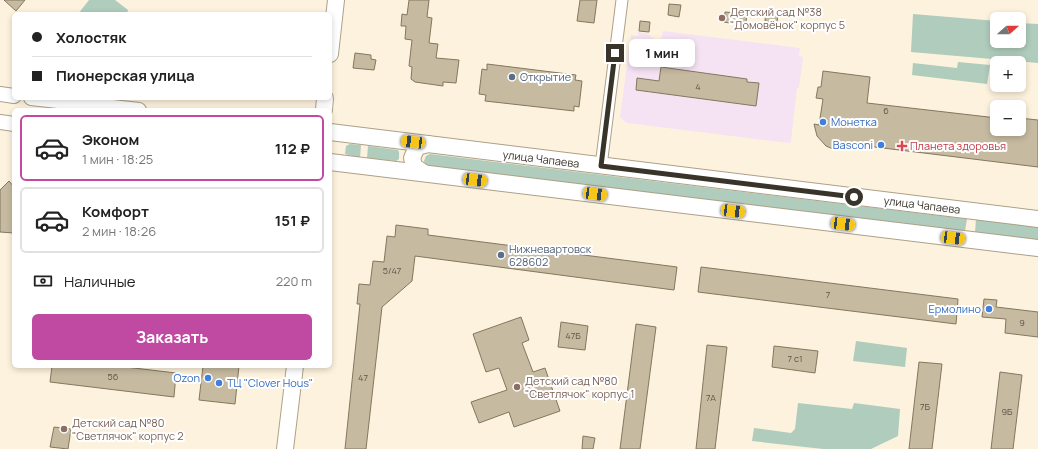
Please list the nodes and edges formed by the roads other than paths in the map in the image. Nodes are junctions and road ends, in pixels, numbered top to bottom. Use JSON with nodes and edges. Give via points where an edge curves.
{"nodes":[{"id":1,"x":336,"y":0,"type":"edge"},
{"id":2,"x":622,"y":0,"type":"edge"},
{"id":3,"x":332,"y":36,"type":"edge"},
{"id":4,"x":0,"y":94,"type":"edge"},
{"id":5,"x":12,"y":96,"type":"edge"},
{"id":6,"x":40,"y":100,"type":"edge"},
{"id":7,"x":68,"y":106,"type":"edge"},
{"id":8,"x":104,"y":108,"type":"edge"},
{"id":9,"x":0,"y":122,"type":"edge"},
{"id":10,"x":12,"y":124,"type":"edge"},
{"id":11,"x":332,"y":132,"type":"edge"},
{"id":12,"x":428,"y":144,"type":"junction"},
{"id":13,"x":332,"y":162,"type":"edge"},
{"id":14,"x":601,"y":166,"type":"junction"},
{"id":15,"x":424,"y":173,"type":"junction"},
{"id":16,"x":1038,"y":219,"type":"edge"},
{"id":17,"x":1038,"y":248,"type":"edge"},
{"id":18,"x":295,"y":368,"type":"edge"},
{"id":19,"x":285,"y":449,"type":"edge"}],
"edges":[{"from":1,"to":3,"type":"main road"},
{"from":2,"to":14,"type":"street"},
{"from":4,"to":5,"type":"street"},
{"from":6,"to":7,"type":"street"},
{"from":7,"to":8,"type":"street"},
{"from":9,"to":10,"type":"street"},
{"from":11,"to":12,"type":"main road","name":"улица Чапаева"},
{"from":12,"to":14,"type":"main road","name":"улица Чапаева"},
{"from":12,"to":15,"type":"main road","via":[[417,147],[412,158],[414,166]]},
{"from":13,"to":15,"type":"main road"},
{"from":14,"to":16,"type":"main road","name":"улица Чапаева"},
{"from":15,"to":17,"type":"main road"},
{"from":18,"to":19,"type":"main road"}]}
